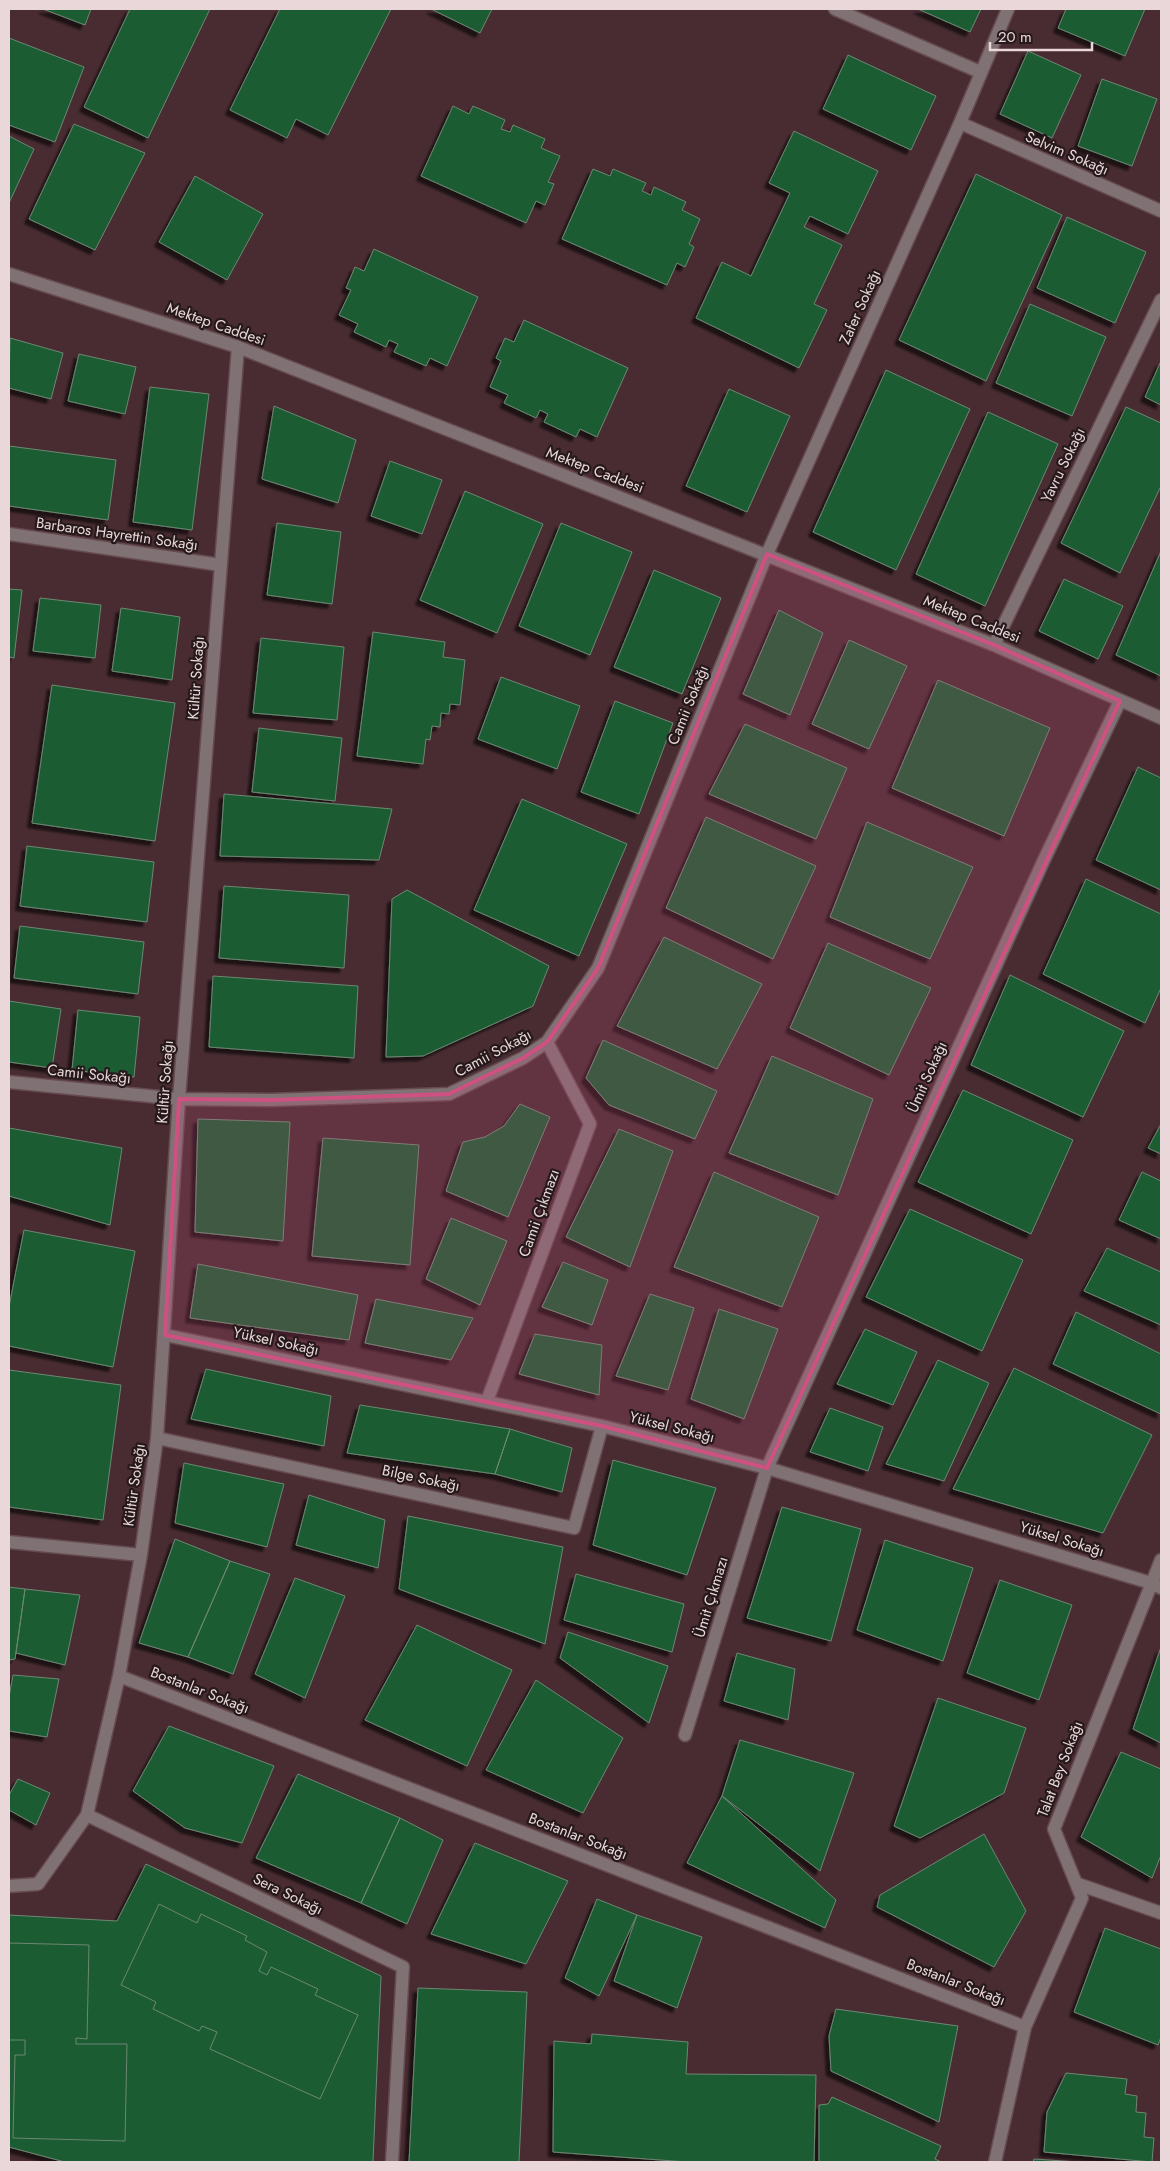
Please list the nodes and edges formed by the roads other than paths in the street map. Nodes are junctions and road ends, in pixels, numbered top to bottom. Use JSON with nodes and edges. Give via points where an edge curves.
{"nodes":[{"id":1,"x":835,"y":9,"type":"edge"},
{"id":2,"x":1008,"y":9,"type":"edge"},
{"id":3,"x":980,"y":72,"type":"junction"},
{"id":4,"x":960,"y":123,"type":"junction"},
{"id":5,"x":1161,"y":211,"type":"edge"},
{"id":6,"x":9,"y":274,"type":"edge"},
{"id":7,"x":1161,"y":300,"type":"edge"},
{"id":8,"x":238,"y":347,"type":"junction"},
{"id":9,"x":9,"y":534,"type":"edge"},
{"id":10,"x":767,"y":554,"type":"junction"},
{"id":11,"x":221,"y":565,"type":"junction"},
{"id":12,"x":994,"y":645,"type":"junction"},
{"id":13,"x":1120,"y":701,"type":"junction"},
{"id":14,"x":1161,"y":718,"type":"edge"},
{"id":15,"x":547,"y":1042,"type":"junction"},
{"id":16,"x":9,"y":1082,"type":"edge"},
{"id":17,"x":179,"y":1099,"type":"junction"},
{"id":18,"x":165,"y":1335,"type":"junction"},
{"id":19,"x":487,"y":1401,"type":"junction"},
{"id":20,"x":602,"y":1426,"type":"junction"},
{"id":21,"x":157,"y":1438,"type":"junction"},
{"id":22,"x":767,"y":1468,"type":"junction"},
{"id":23,"x":9,"y":1542,"type":"edge"},
{"id":24,"x":140,"y":1555,"type":"junction"},
{"id":25,"x":1161,"y":1560,"type":"edge"},
{"id":26,"x":1156,"y":1585,"type":"edge"},
{"id":27,"x":119,"y":1676,"type":"junction"},
{"id":28,"x":686,"y":1736,"type":"dead end"},
{"id":29,"x":87,"y":1815,"type":"junction"},
{"id":30,"x":1078,"y":1884,"type":"junction"},
{"id":31,"x":9,"y":1886,"type":"edge"},
{"id":32,"x":1161,"y":1913,"type":"edge"},
{"id":33,"x":1025,"y":2027,"type":"junction"},
{"id":34,"x":392,"y":2162,"type":"edge"},
{"id":35,"x":996,"y":2162,"type":"edge"}],
"edges":[{"from":1,"to":3,"type":"street"},
{"from":2,"to":3,"type":"street","name":"Zafer Sokağı"},
{"from":3,"to":4,"type":"street","name":"Zafer Sokağı"},
{"from":4,"to":5,"type":"street","name":"Selvim Sokağı"},
{"from":4,"to":10,"type":"street","name":"Zafer Sokağı"},
{"from":6,"to":8,"type":"street","name":"Mektep Caddesi"},
{"from":7,"to":12,"type":"street","name":"Yavru Sokağı"},
{"from":8,"to":10,"type":"street","name":"Mektep Caddesi"},
{"from":8,"to":11,"type":"street","name":"Kültür Sokağı"},
{"from":9,"to":11,"type":"street","name":"Barbaros Hayrettin Sokağı"},
{"from":10,"to":12,"type":"street","name":"Mektep Caddesi"},
{"from":10,"to":15,"type":"street","name":"Camii Sokağı","via":[[598,968]]},
{"from":11,"to":17,"type":"street","name":"Kültür Sokağı"},
{"from":12,"to":13,"type":"street","name":"Mektep Caddesi"},
{"from":13,"to":14,"type":"street","name":"Mektep Caddesi"},
{"from":13,"to":22,"type":"street","name":"Ümit Sokağı"},
{"from":15,"to":17,"type":"street","name":"Camii Sokağı","via":[[523,1058],[449,1094],[270,1100]]},
{"from":15,"to":19,"type":"street","name":"Camii Çıkmazı","via":[[590,1124]]},
{"from":16,"to":17,"type":"street","name":"Camii Sokağı"},
{"from":17,"to":18,"type":"street","name":"Kültür Sokağı"},
{"from":18,"to":19,"type":"street","name":"Yüksel Sokağı"},
{"from":18,"to":21,"type":"street","name":"Kültür Sokağı"},
{"from":19,"to":20,"type":"street","name":"Yüksel Sokağı"},
{"from":20,"to":21,"type":"street","name":"Bilge Sokağı","via":[[574,1528]]},
{"from":20,"to":22,"type":"street","name":"Yüksel Sokağı"},
{"from":21,"to":24,"type":"street","name":"Kültür Sokağı"},
{"from":22,"to":26,"type":"street","name":"Yüksel Sokağı"},
{"from":22,"to":28,"type":"street","name":"Ümit Çıkmazı"},
{"from":23,"to":24,"type":"street"},
{"from":24,"to":27,"type":"street","name":"Kültür Sokağı"},
{"from":25,"to":26,"type":"street","name":"Talat Bey Sokağı"},
{"from":26,"to":30,"type":"street","name":"Talat Bey Sokağı","via":[[1054,1829]]},
{"from":27,"to":29,"type":"street","name":"Kültür Sokağı"},
{"from":27,"to":33,"type":"street","name":"Bostanlar Sokağı"},
{"from":29,"to":31,"type":"street","via":[[38,1884]]},
{"from":29,"to":34,"type":"street","name":"Sera Sokağı","via":[[403,1967]]},
{"from":30,"to":32,"type":"street"},
{"from":30,"to":33,"type":"street","name":"Talat Bey Sokağı","via":[[1082,1898]]},
{"from":33,"to":35,"type":"street","name":"Talat Bey Sokağı"}]}
